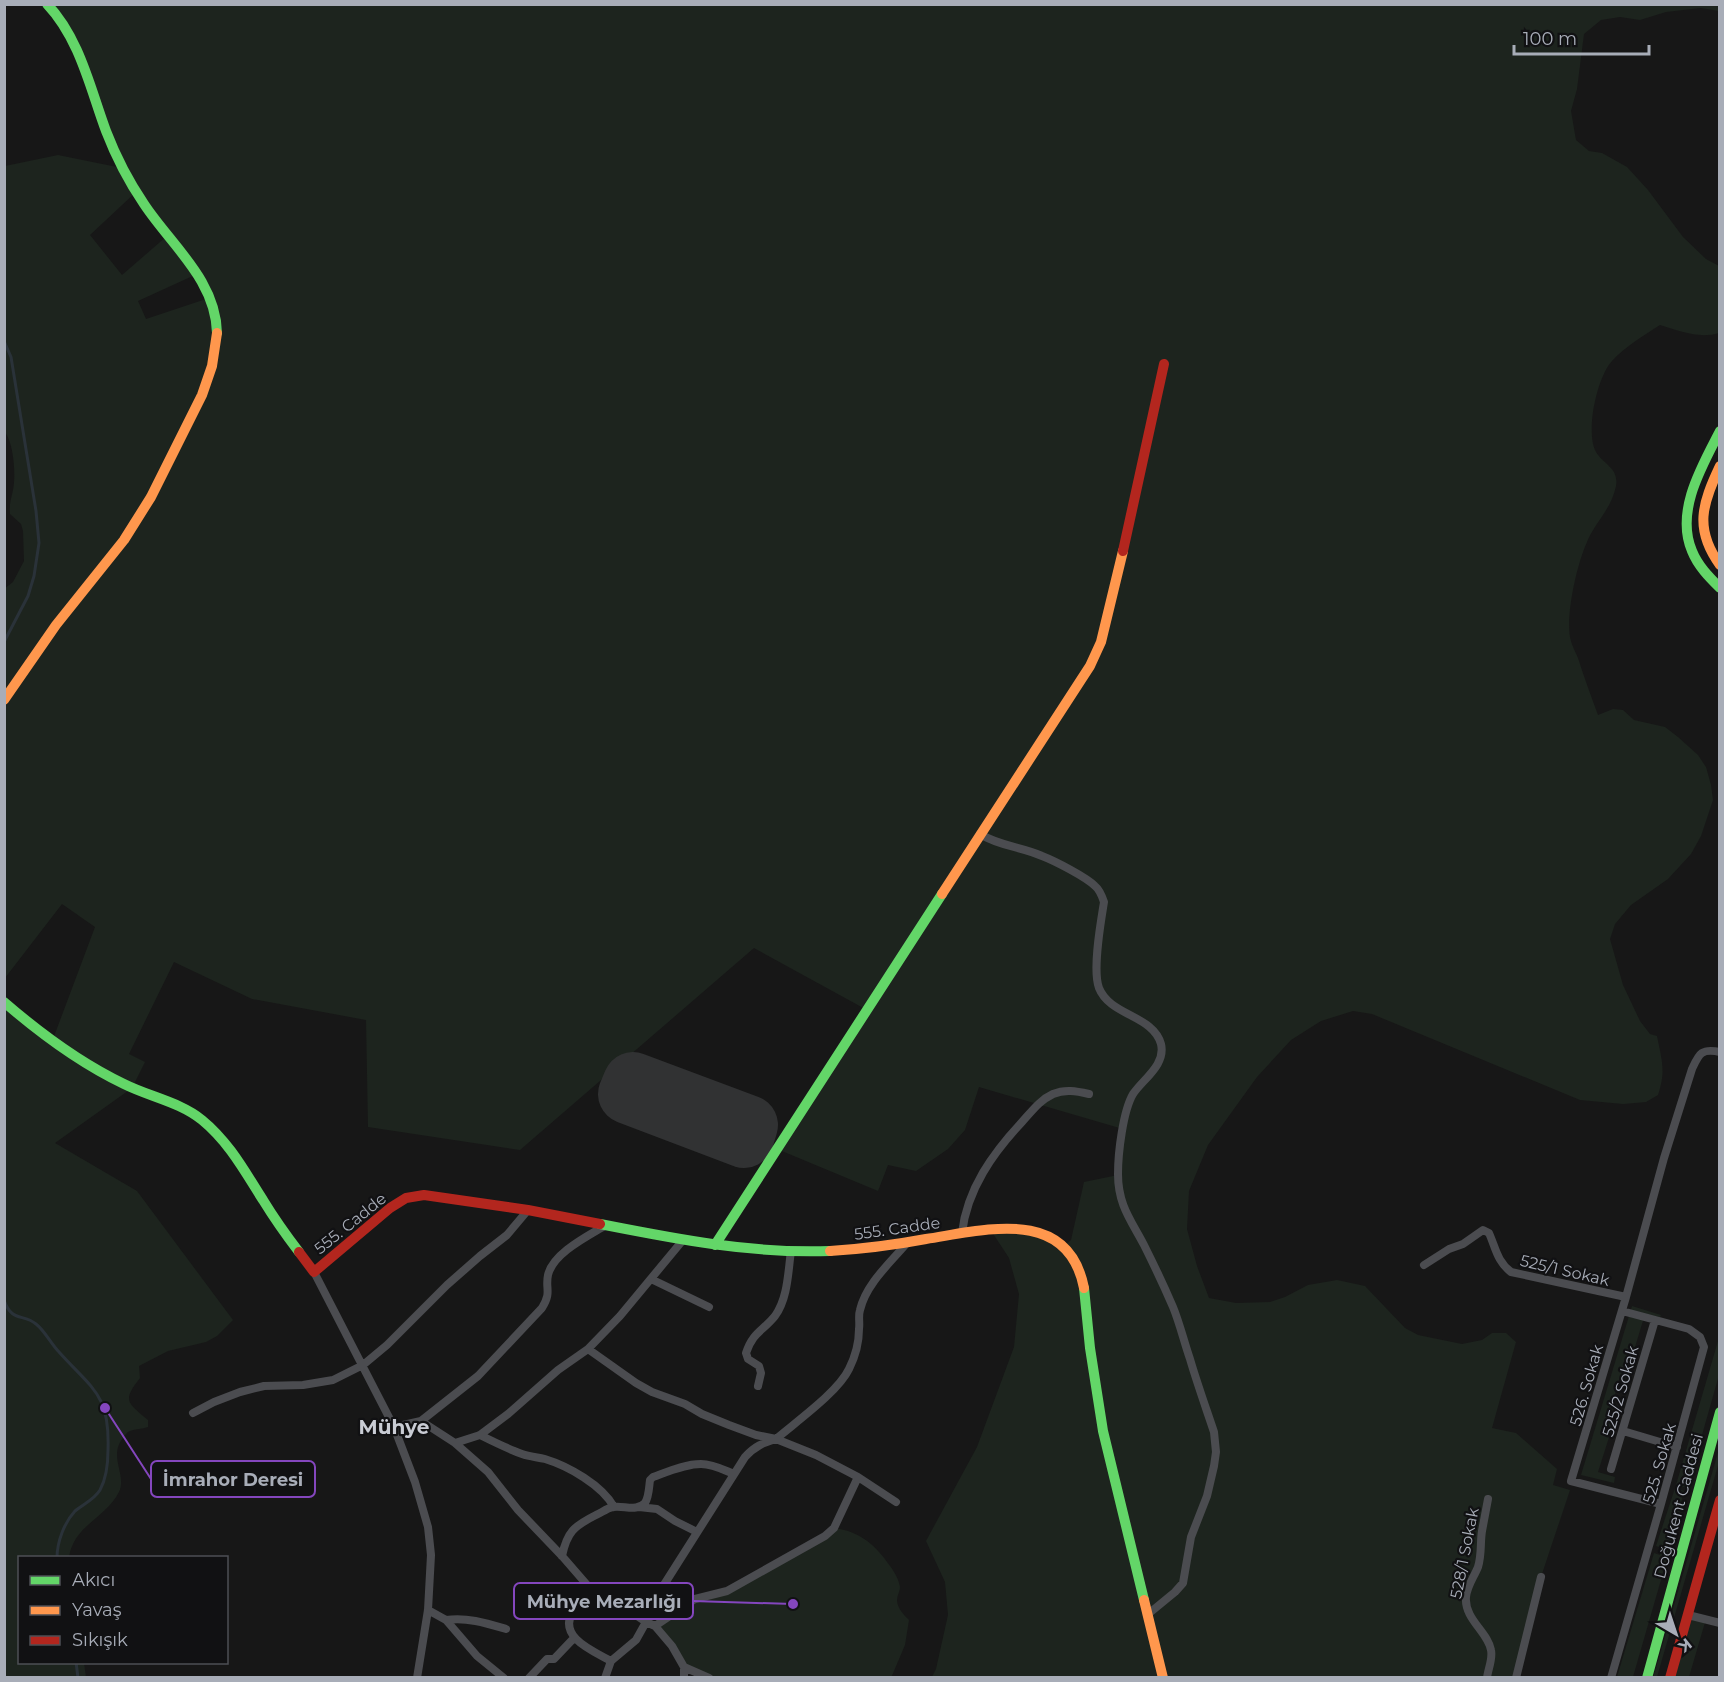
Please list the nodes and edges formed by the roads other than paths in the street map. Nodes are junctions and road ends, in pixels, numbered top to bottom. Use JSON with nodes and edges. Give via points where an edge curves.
{"nodes":[{"id":1,"x":47,"y":4,"type":"edge"},
{"id":2,"x":1164,"y":364,"type":"dead end"},
{"id":3,"x":1719,"y":431,"type":"edge"},
{"id":4,"x":1719,"y":466,"type":"edge"},
{"id":5,"x":1719,"y":565,"type":"edge"},
{"id":6,"x":1719,"y":588,"type":"edge"},
{"id":7,"x":4,"y":700,"type":"edge"},
{"id":8,"x":980,"y":834,"type":"junction"},
{"id":9,"x":4,"y":1002,"type":"edge"},
{"id":10,"x":1719,"y":1052,"type":"edge"},
{"id":11,"x":1089,"y":1094,"type":"dead end"},
{"id":12,"x":528,"y":1210,"type":"junction"},
{"id":13,"x":606,"y":1225,"type":"junction"},
{"id":14,"x":962,"y":1233,"type":"junction"},
{"id":15,"x":683,"y":1240,"type":"junction"},
{"id":16,"x":907,"y":1243,"type":"junction"},
{"id":17,"x":715,"y":1245,"type":"junction"},
{"id":18,"x":791,"y":1251,"type":"junction"},
{"id":19,"x":1424,"y":1265,"type":"dead end"},
{"id":20,"x":314,"y":1272,"type":"junction"},
{"id":21,"x":651,"y":1279,"type":"junction"},
{"id":22,"x":1626,"y":1297,"type":"junction"},
{"id":23,"x":709,"y":1307,"type":"dead end"},
{"id":24,"x":1622,"y":1311,"type":"junction"},
{"id":25,"x":1655,"y":1320,"type":"junction"},
{"id":26,"x":588,"y":1349,"type":"junction"},
{"id":27,"x":363,"y":1365,"type":"junction"},
{"id":28,"x":758,"y":1386,"type":"dead end"},
{"id":29,"x":1719,"y":1412,"type":"edge"},
{"id":30,"x":193,"y":1413,"type":"dead end"},
{"id":31,"x":421,"y":1421,"type":"junction"},
{"id":32,"x":394,"y":1427,"type":"junction"},
{"id":33,"x":1623,"y":1431,"type":"junction"},
{"id":34,"x":480,"y":1435,"type":"junction"},
{"id":35,"x":776,"y":1439,"type":"junction"},
{"id":36,"x":455,"y":1443,"type":"junction"},
{"id":37,"x":1677,"y":1447,"type":"junction"},
{"id":38,"x":1611,"y":1469,"type":"dead end"},
{"id":39,"x":734,"y":1474,"type":"junction"},
{"id":40,"x":858,"y":1477,"type":"junction"},
{"id":41,"x":1488,"y":1499,"type":"dead end"},
{"id":42,"x":1719,"y":1500,"type":"edge"},
{"id":43,"x":896,"y":1502,"type":"dead end"},
{"id":44,"x":1661,"y":1504,"type":"junction"},
{"id":45,"x":614,"y":1507,"type":"junction"},
{"id":46,"x":639,"y":1507,"type":"junction"},
{"id":47,"x":697,"y":1532,"type":"junction"},
{"id":48,"x":562,"y":1556,"type":"junction"},
{"id":49,"x":1541,"y":1577,"type":"dead end"},
{"id":50,"x":595,"y":1594,"type":"junction"},
{"id":51,"x":428,"y":1610,"type":"junction"},
{"id":52,"x":1147,"y":1615,"type":"junction"},
{"id":53,"x":1688,"y":1615,"type":"junction"},
{"id":54,"x":446,"y":1620,"type":"junction"},
{"id":55,"x":646,"y":1622,"type":"junction"},
{"id":56,"x":1719,"y":1623,"type":"edge"},
{"id":57,"x":655,"y":1626,"type":"junction"},
{"id":58,"x":506,"y":1629,"type":"dead end"},
{"id":59,"x":574,"y":1638,"type":"junction"},
{"id":60,"x":611,"y":1661,"type":"junction"},
{"id":61,"x":684,"y":1667,"type":"junction"},
{"id":62,"x":417,"y":1677,"type":"edge"},
{"id":63,"x":504,"y":1677,"type":"edge"},
{"id":64,"x":530,"y":1677,"type":"edge"},
{"id":65,"x":605,"y":1677,"type":"edge"},
{"id":66,"x":684,"y":1677,"type":"edge"},
{"id":67,"x":709,"y":1677,"type":"edge"},
{"id":68,"x":1163,"y":1677,"type":"edge"},
{"id":69,"x":1487,"y":1677,"type":"edge"},
{"id":70,"x":1516,"y":1677,"type":"edge"},
{"id":71,"x":1611,"y":1677,"type":"edge"},
{"id":72,"x":1647,"y":1677,"type":"edge"},
{"id":73,"x":1670,"y":1677,"type":"edge"}],
"edges":[{"from":1,"to":7,"type":"street","via":[[75,48],[104,125],[143,205],[205,287],[214,309],[215,354],[199,403],[141,514],[54,627]]},
{"from":2,"to":8,"type":"street","via":[[1101,642],[1090,666]]},
{"from":3,"to":6,"type":"street","via":[[1691,492],[1686,522],[1696,561]]},
{"from":4,"to":5,"type":"street","via":[[1708,490],[1702,519],[1707,545]]},
{"from":8,"to":17,"type":"street"},
{"from":8,"to":52,"type":"street","via":[[1042,856],[1096,886],[1104,902],[1096,971],[1099,987],[1121,1011],[1147,1025],[1162,1047],[1156,1066],[1133,1095],[1128,1108],[1120,1145],[1121,1200],[1174,1309],[1214,1432],[1216,1452],[1207,1496],[1191,1537],[1183,1583]]},
{"from":9,"to":20,"type":"street","via":[[92,1067],[132,1088],[178,1105],[202,1120],[233,1152]]},
{"from":10,"to":22,"type":"street","name":"526. Sokak","via":[[1704,1051],[1692,1069]]},
{"from":11,"to":14,"type":"street","via":[[1072,1090],[1052,1095],[1040,1102],[1009,1135],[973,1192]]},
{"from":12,"to":13,"type":"street","name":"555. Cadde"},
{"from":12,"to":20,"type":"street","name":"555. Cadde","via":[[424,1195],[406,1198]]},
{"from":12,"to":27,"type":"street","via":[[507,1236],[447,1285]]},
{"from":13,"to":15,"type":"street","name":"555. Cadde"},
{"from":13,"to":31,"type":"street","via":[[555,1262],[548,1275],[549,1290],[542,1308],[478,1376]]},
{"from":14,"to":16,"type":"street","name":"555. Cadde"},
{"from":14,"to":52,"type":"street","name":"555. Cadde","via":[[1027,1230],[1052,1236],[1077,1260],[1106,1446]]},
{"from":15,"to":17,"type":"street","name":"555. Cadde"},
{"from":15,"to":21,"type":"street"},
{"from":16,"to":18,"type":"street","name":"555. Cadde","via":[[867,1249]]},
{"from":16,"to":35,"type":"street","via":[[865,1295],[859,1312],[857,1347],[849,1370],[838,1386]]},
{"from":17,"to":18,"type":"street","name":"555. Cadde"},
{"from":18,"to":28,"type":"street","via":[[783,1303],[757,1332],[746,1353],[759,1366]]},
{"from":19,"to":22,"type":"street","name":"525/1 Sokak","via":[[1483,1230],[1489,1233],[1498,1259],[1511,1272]]},
{"from":20,"to":27,"type":"street"},
{"from":21,"to":23,"type":"street"},
{"from":21,"to":26,"type":"street"},
{"from":22,"to":24,"type":"street","name":"526. Sokak"},
{"from":24,"to":25,"type":"street","name":"525. Sokak"},
{"from":24,"to":44,"type":"street","name":"526. Sokak","via":[[1571,1482]]},
{"from":25,"to":33,"type":"street","name":"525/2 Sokak"},
{"from":25,"to":37,"type":"street","name":"525. Sokak","via":[[1693,1331],[1704,1343]]},
{"from":26,"to":34,"type":"street"},
{"from":26,"to":35,"type":"street","via":[[652,1392],[729,1425]]},
{"from":27,"to":30,"type":"street","via":[[333,1380],[240,1392]]},
{"from":27,"to":32,"type":"street"},
{"from":29,"to":72,"type":"street","name":"Doğukent Caddesi"},
{"from":31,"to":32,"type":"street"},
{"from":31,"to":36,"type":"street"},
{"from":32,"to":51,"type":"street","via":[[428,1527]]},
{"from":33,"to":37,"type":"street"},
{"from":33,"to":38,"type":"street","name":"525/2 Sokak"},
{"from":34,"to":36,"type":"street"},
{"from":34,"to":45,"type":"street","via":[[559,1464],[599,1489]]},
{"from":35,"to":39,"type":"street","via":[[754,1447]]},
{"from":35,"to":40,"type":"street"},
{"from":36,"to":48,"type":"street","via":[[488,1472]]},
{"from":37,"to":44,"type":"street","name":"525. Sokak"},
{"from":39,"to":46,"type":"street","via":[[700,1464],[664,1473],[650,1480],[647,1497]]},
{"from":39,"to":47,"type":"street"},
{"from":40,"to":43,"type":"street"},
{"from":40,"to":57,"type":"street","via":[[834,1528],[825,1536],[727,1591],[695,1599]]},
{"from":41,"to":69,"type":"street","name":"528/1 Sokak","via":[[1478,1567],[1466,1598],[1492,1652]]},
{"from":42,"to":53,"type":"street"},
{"from":44,"to":71,"type":"street","name":"525. Sokak"},
{"from":45,"to":46,"type":"street"},
{"from":45,"to":48,"type":"street","via":[[571,1531]]},
{"from":46,"to":47,"type":"street","via":[[657,1509]]},
{"from":47,"to":55,"type":"street","via":[[660,1591]]},
{"from":48,"to":50,"type":"street"},
{"from":49,"to":70,"type":"street"},
{"from":50,"to":55,"type":"street","via":[[615,1601]]},
{"from":50,"to":59,"type":"street","via":[[580,1602],[569,1618]]},
{"from":51,"to":54,"type":"street"},
{"from":51,"to":62,"type":"street"},
{"from":52,"to":68,"type":"street","name":"555. Cadde"},
{"from":53,"to":56,"type":"street"},
{"from":53,"to":73,"type":"street"},
{"from":54,"to":58,"type":"street","via":[[458,1618]]},
{"from":54,"to":63,"type":"street","via":[[477,1656]]},
{"from":55,"to":57,"type":"street"},
{"from":55,"to":60,"type":"street","via":[[636,1640]]},
{"from":57,"to":61,"type":"street"},
{"from":59,"to":60,"type":"street"},
{"from":59,"to":64,"type":"street"},
{"from":60,"to":65,"type":"street"},
{"from":61,"to":66,"type":"street"},
{"from":61,"to":67,"type":"street"}]}
